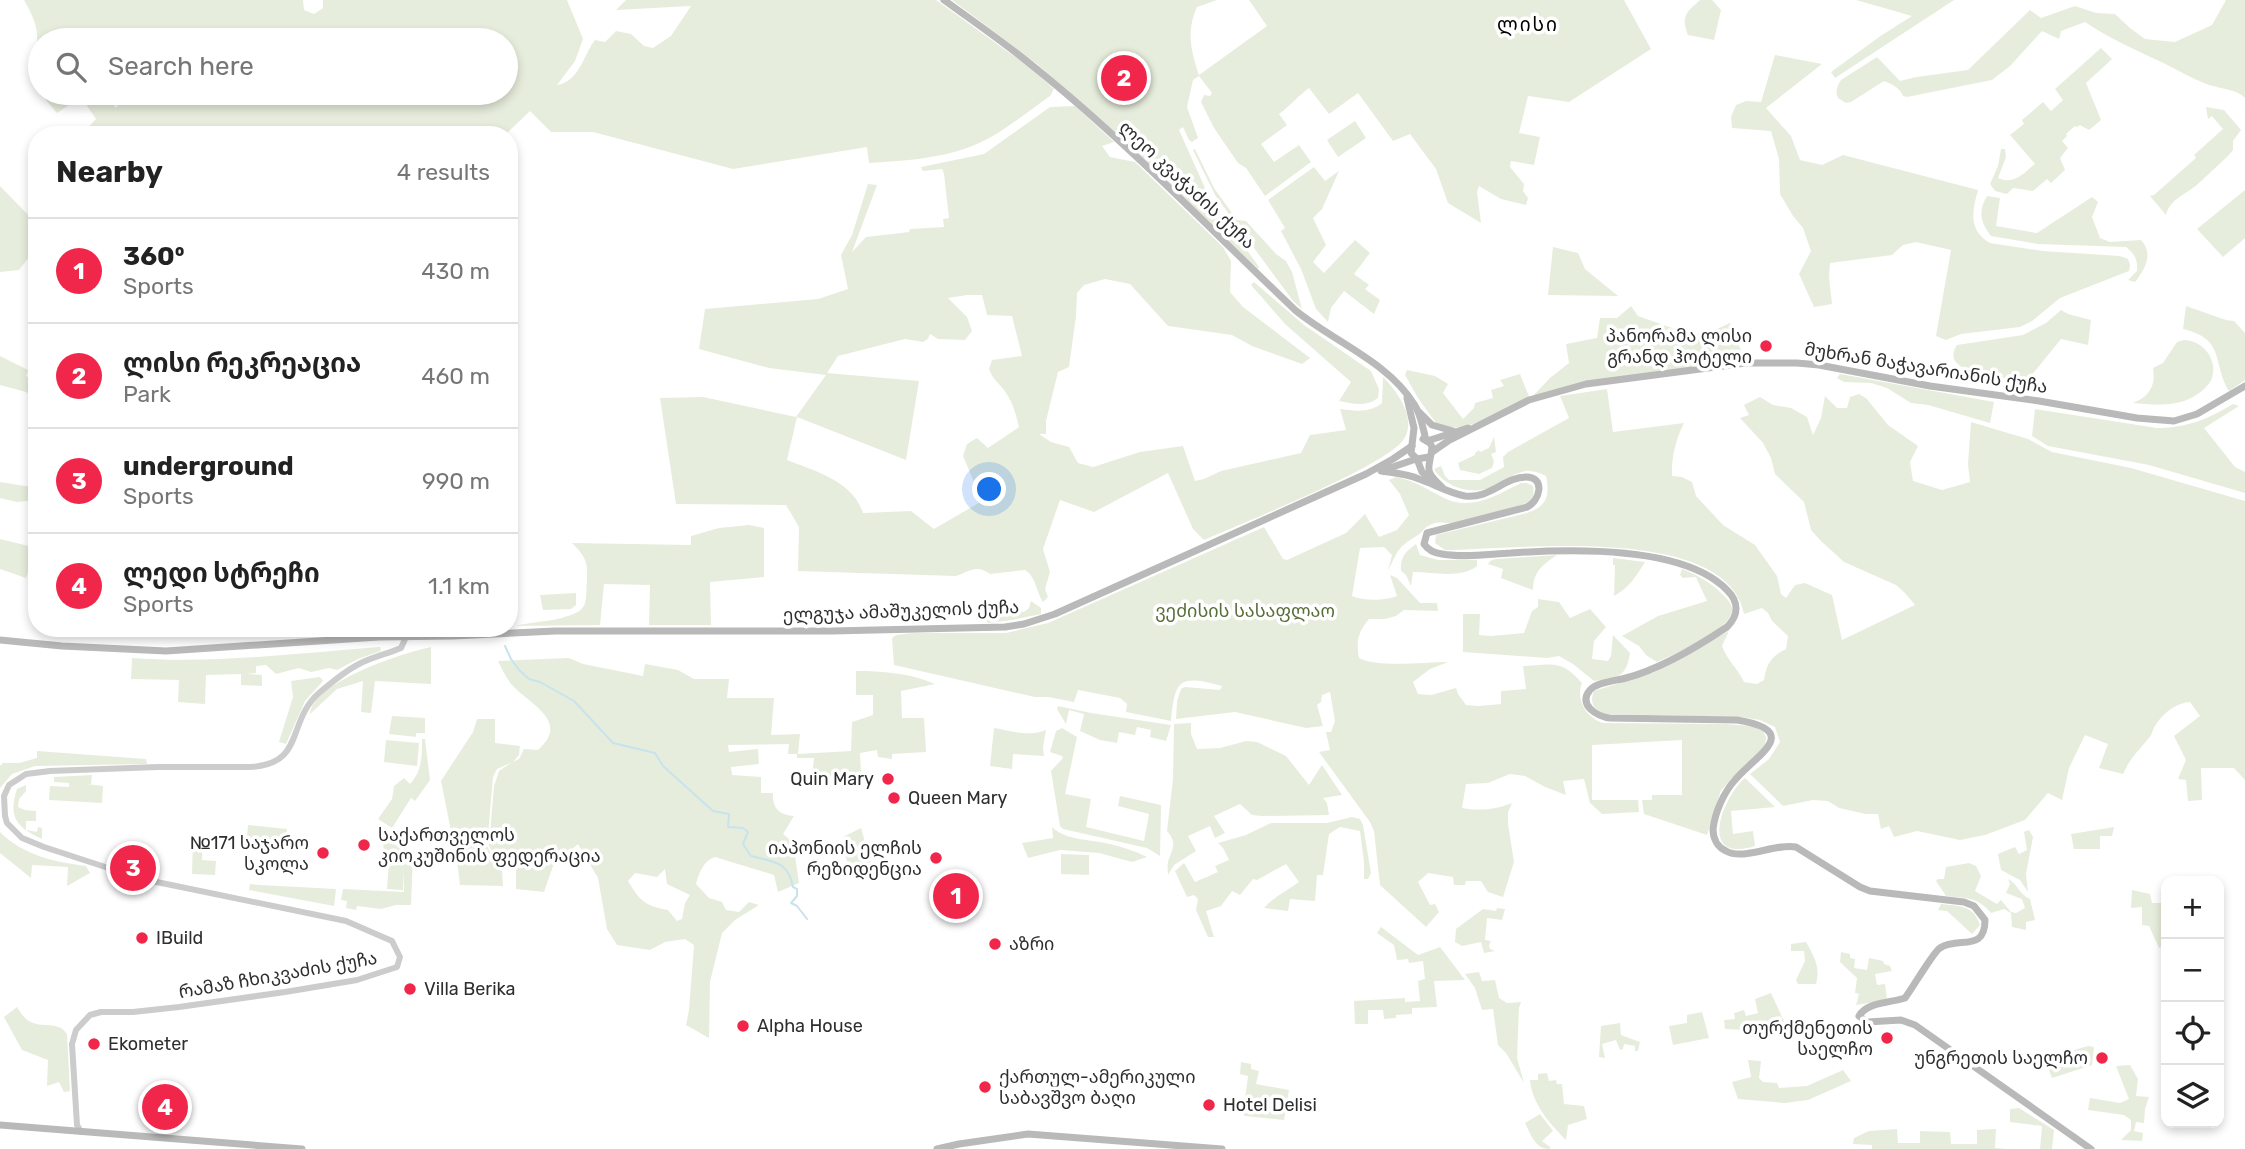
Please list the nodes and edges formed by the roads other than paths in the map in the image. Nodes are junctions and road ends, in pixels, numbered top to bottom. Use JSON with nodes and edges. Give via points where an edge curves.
{"nodes":[{"id":1,"x":944,"y":0,"type":"edge"},
{"id":2,"x":2245,"y":386,"type":"edge"},
{"id":3,"x":1415,"y":414,"type":"junction"},
{"id":4,"x":1457,"y":435,"type":"junction"},
{"id":5,"x":1427,"y":441,"type":"junction"},
{"id":6,"x":1413,"y":444,"type":"junction"},
{"id":7,"x":1430,"y":455,"type":"junction"},
{"id":8,"x":1417,"y":459,"type":"junction"},
{"id":9,"x":1378,"y":470,"type":"junction"},
{"id":10,"x":1433,"y":478,"type":"junction"},
{"id":11,"x":1446,"y":489,"type":"junction"},
{"id":12,"x":518,"y":633,"type":"edge"},
{"id":13,"x":405,"y":637,"type":"joint"},
{"id":14,"x":0,"y":640,"type":"edge"},
{"id":15,"x":0,"y":1125,"type":"edge"},
{"id":16,"x":81,"y":1132,"type":"junction"},
{"id":17,"x":302,"y":1149,"type":"edge"},
{"id":18,"x":937,"y":1149,"type":"edge"},
{"id":19,"x":1222,"y":1149,"type":"edge"},
{"id":20,"x":2091,"y":1149,"type":"edge"}],
"edges":[{"from":1,"to":3,"type":"main road","name":"ლეო კვაჭაძის ქუჩა","via":[[1064,93],[1295,310],[1392,376]]},
{"from":2,"to":4,"type":"main road","name":"მუხრან მაჭავარიანის ქუჩა","via":[[2197,414],[2174,421],[1819,365],[1746,363],[1586,384],[1529,400]]},
{"from":3,"to":4,"type":"main road"},
{"from":3,"to":5,"type":"main road"},
{"from":3,"to":6,"type":"main road"},
{"from":3,"to":9,"type":"main road","via":[[1408,442]]},
{"from":4,"to":5,"type":"main road"},
{"from":4,"to":7,"type":"main road"},
{"from":4,"to":10,"type":"main road","via":[[1434,457]]},
{"from":5,"to":6,"type":"main road"},
{"from":5,"to":7,"type":"main road"},
{"from":6,"to":8,"type":"main road"},
{"from":6,"to":9,"type":"main road"},
{"from":7,"to":8,"type":"main road"},
{"from":7,"to":10,"type":"main road","via":[[1428,467]]},
{"from":8,"to":9,"type":"main road"},
{"from":8,"to":11,"type":"main road","via":[[1425,476]]},
{"from":9,"to":11,"type":"main road"},
{"from":9,"to":12,"type":"main road","name":"ელგუჯა ამაშუკელის ქუჩა","via":[[1024,624]]},
{"from":10,"to":11,"type":"main road"},
{"from":11,"to":20,"type":"main road","via":[[1479,495],[1525,477],[1533,478],[1540,493],[1527,507],[1427,533],[1424,544],[1436,553],[1613,552],[1698,570],[1724,587],[1737,610],[1727,627],[1657,666],[1593,687],[1587,693],[1588,706],[1610,718],[1737,720],[1767,729],[1771,736],[1767,750],[1733,782],[1722,800],[1714,825],[1715,841],[1726,852],[1744,854],[1788,845],[1870,891],[1974,906],[1985,920],[1980,938],[1936,950],[1905,998],[1864,1009],[1859,1016],[1867,1022],[1901,1020],[1915,1026]]},
{"from":13,"to":14,"type":"main road","name":"ელგუჯა ამაშუკელის ქუჩა","via":[[166,651]]},
{"from":13,"to":16,"type":"street","name":"რამაზ ჩხიკვაძის ქუჩა","via":[[401,648],[361,662],[317,695],[285,756],[262,767],[50,771],[26,774],[9,785],[4,796],[5,816],[22,838],[143,879],[346,921],[392,942],[400,957],[397,967],[357,980],[179,1007],[90,1015],[76,1030],[72,1044]]},
{"from":15,"to":16,"type":"main road"},
{"from":16,"to":17,"type":"main road"},
{"from":18,"to":19,"type":"main road","via":[[1028,1134]]}]}
